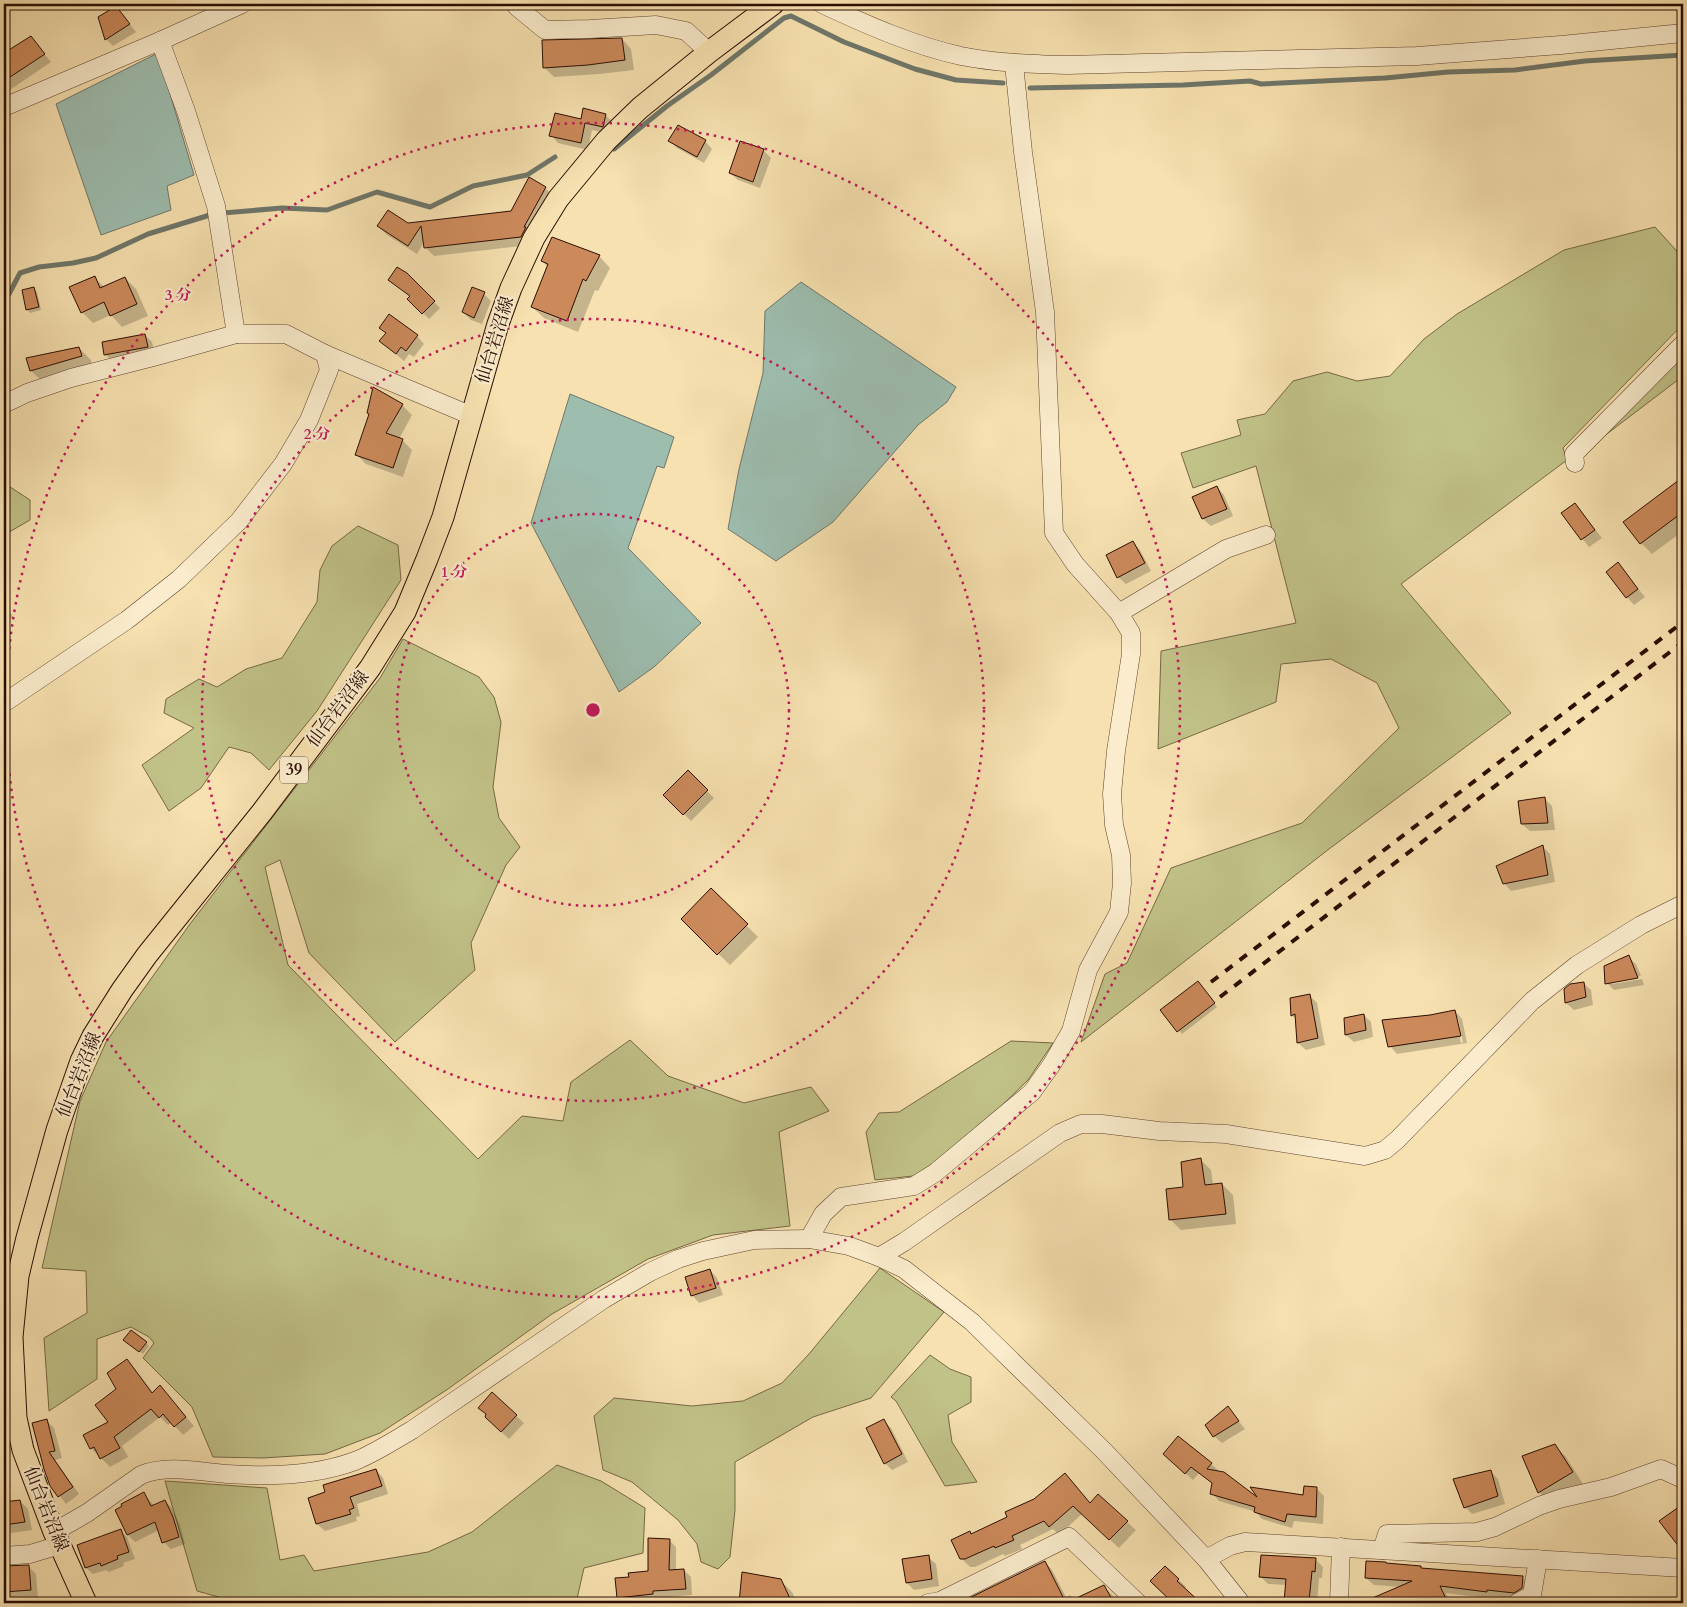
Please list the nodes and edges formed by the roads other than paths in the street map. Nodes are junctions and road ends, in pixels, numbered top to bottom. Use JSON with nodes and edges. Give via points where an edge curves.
{"nodes":[{"id":1,"x":242,"y":4,"type":"edge"},
{"id":2,"x":515,"y":4,"type":"edge"},
{"id":3,"x":773,"y":4,"type":"edge"},
{"id":4,"x":822,"y":4,"type":"edge"},
{"id":5,"x":1683,"y":33,"type":"edge"},
{"id":6,"x":160,"y":41,"type":"junction"},
{"id":7,"x":709,"y":52,"type":"junction"},
{"id":8,"x":1014,"y":64,"type":"junction"},
{"id":9,"x":4,"y":107,"type":"edge"},
{"id":10,"x":236,"y":334,"type":"junction"},
{"id":11,"x":1683,"y":344,"type":"edge"},
{"id":12,"x":325,"y":354,"type":"junction"},
{"id":13,"x":4,"y":404,"type":"edge"},
{"id":14,"x":472,"y":416,"type":"junction"},
{"id":15,"x":1575,"y":463,"type":"dead end"},
{"id":16,"x":1266,"y":534,"type":"dead end"},
{"id":17,"x":1119,"y":613,"type":"junction"},
{"id":18,"x":4,"y":703,"type":"edge"},
{"id":19,"x":1683,"y":904,"type":"edge"},
{"id":20,"x":809,"y":1239,"type":"junction"},
{"id":21,"x":879,"y":1257,"type":"junction"},
{"id":22,"x":8,"y":1314,"type":"edge"},
{"id":23,"x":1683,"y":1479,"type":"edge"},
{"id":24,"x":57,"y":1538,"type":"junction"},
{"id":25,"x":1341,"y":1547,"type":"junction"},
{"id":26,"x":1382,"y":1550,"type":"junction"},
{"id":27,"x":4,"y":1556,"type":"edge"},
{"id":28,"x":1206,"y":1559,"type":"junction"},
{"id":29,"x":1538,"y":1559,"type":"junction"},
{"id":30,"x":1683,"y":1568,"type":"edge"},
{"id":31,"x":86,"y":1603,"type":"edge"},
{"id":32,"x":928,"y":1603,"type":"edge"},
{"id":33,"x":1138,"y":1603,"type":"edge"},
{"id":34,"x":1241,"y":1603,"type":"edge"},
{"id":35,"x":1339,"y":1603,"type":"edge"},
{"id":36,"x":1517,"y":1603,"type":"edge"}],
"edges":[{"from":1,"to":6,"type":"street"},
{"from":2,"to":7,"type":"street","via":[[545,30],[656,25],[686,31]]},
{"from":3,"to":7,"type":"main road","name":"仙台岩沼線","number":"39"},
{"from":4,"to":8,"type":"street","via":[[916,44],[962,56]]},
{"from":5,"to":8,"type":"street","via":[[1417,56]]},
{"from":6,"to":9,"type":"street"},
{"from":6,"to":10,"type":"street","via":[[216,206]]},
{"from":7,"to":14,"type":"main road","name":"仙台岩沼線","number":"39","via":[[619,128],[558,199],[534,238],[511,288]]},
{"from":8,"to":17,"type":"street","via":[[1045,312],[1054,533],[1074,564]]},
{"from":10,"to":12,"type":"street","via":[[286,334]]},
{"from":10,"to":13,"type":"street","via":[[71,378]]},
{"from":11,"to":15,"type":"street","via":[[1574,454]]},
{"from":12,"to":14,"type":"street"},
{"from":12,"to":18,"type":"street","via":[[329,370],[309,420],[283,464],[239,521],[179,579],[127,620]]},
{"from":14,"to":22,"type":"main road","name":"仙台岩沼線","number":"39","via":[[442,517],[405,612],[364,676],[262,812],[148,955],[93,1036],[57,1130]]},
{"from":16,"to":17,"type":"street","via":[[1226,549]]},
{"from":17,"to":20,"type":"street","via":[[1131,633],[1112,794],[1114,825],[1121,855],[1119,912],[1088,970],[1071,1031],[1032,1092],[935,1173],[914,1186],[841,1197],[823,1214]]},
{"from":19,"to":21,"type":"street","via":[[1641,925],[1577,965],[1532,1001],[1385,1150],[1364,1156],[1226,1134],[1081,1124],[1060,1133]]},
{"from":20,"to":21,"type":"street","via":[[849,1246]]},
{"from":20,"to":24,"type":"street","via":[[754,1240],[731,1244],[678,1259],[650,1272],[596,1304],[412,1430],[354,1461],[298,1474],[228,1474],[178,1469],[148,1472],[87,1513]]},
{"from":21,"to":28,"type":"street","via":[[904,1270],[972,1322],[1104,1451]]},
{"from":22,"to":24,"type":"main road","name":"仙台岩沼線","number":"39","via":[[16,1418],[31,1475]]},
{"from":23,"to":26,"type":"street","via":[[1661,1469],[1611,1487],[1538,1506],[1477,1532],[1387,1534]]},
{"from":24,"to":27,"type":"street","via":[[30,1554]]},
{"from":24,"to":31,"type":"main road","name":"仙台岩沼線","number":"39"},
{"from":25,"to":26,"type":"street"},
{"from":25,"to":28,"type":"street","via":[[1245,1542]]},
{"from":25,"to":35,"type":"street"},
{"from":26,"to":29,"type":"street"},
{"from":28,"to":34,"type":"street"},
{"from":29,"to":30,"type":"street"},
{"from":29,"to":36,"type":"street","via":[[1532,1595]]},
{"from":32,"to":33,"type":"street","via":[[940,1601],[1069,1537]]}]}
